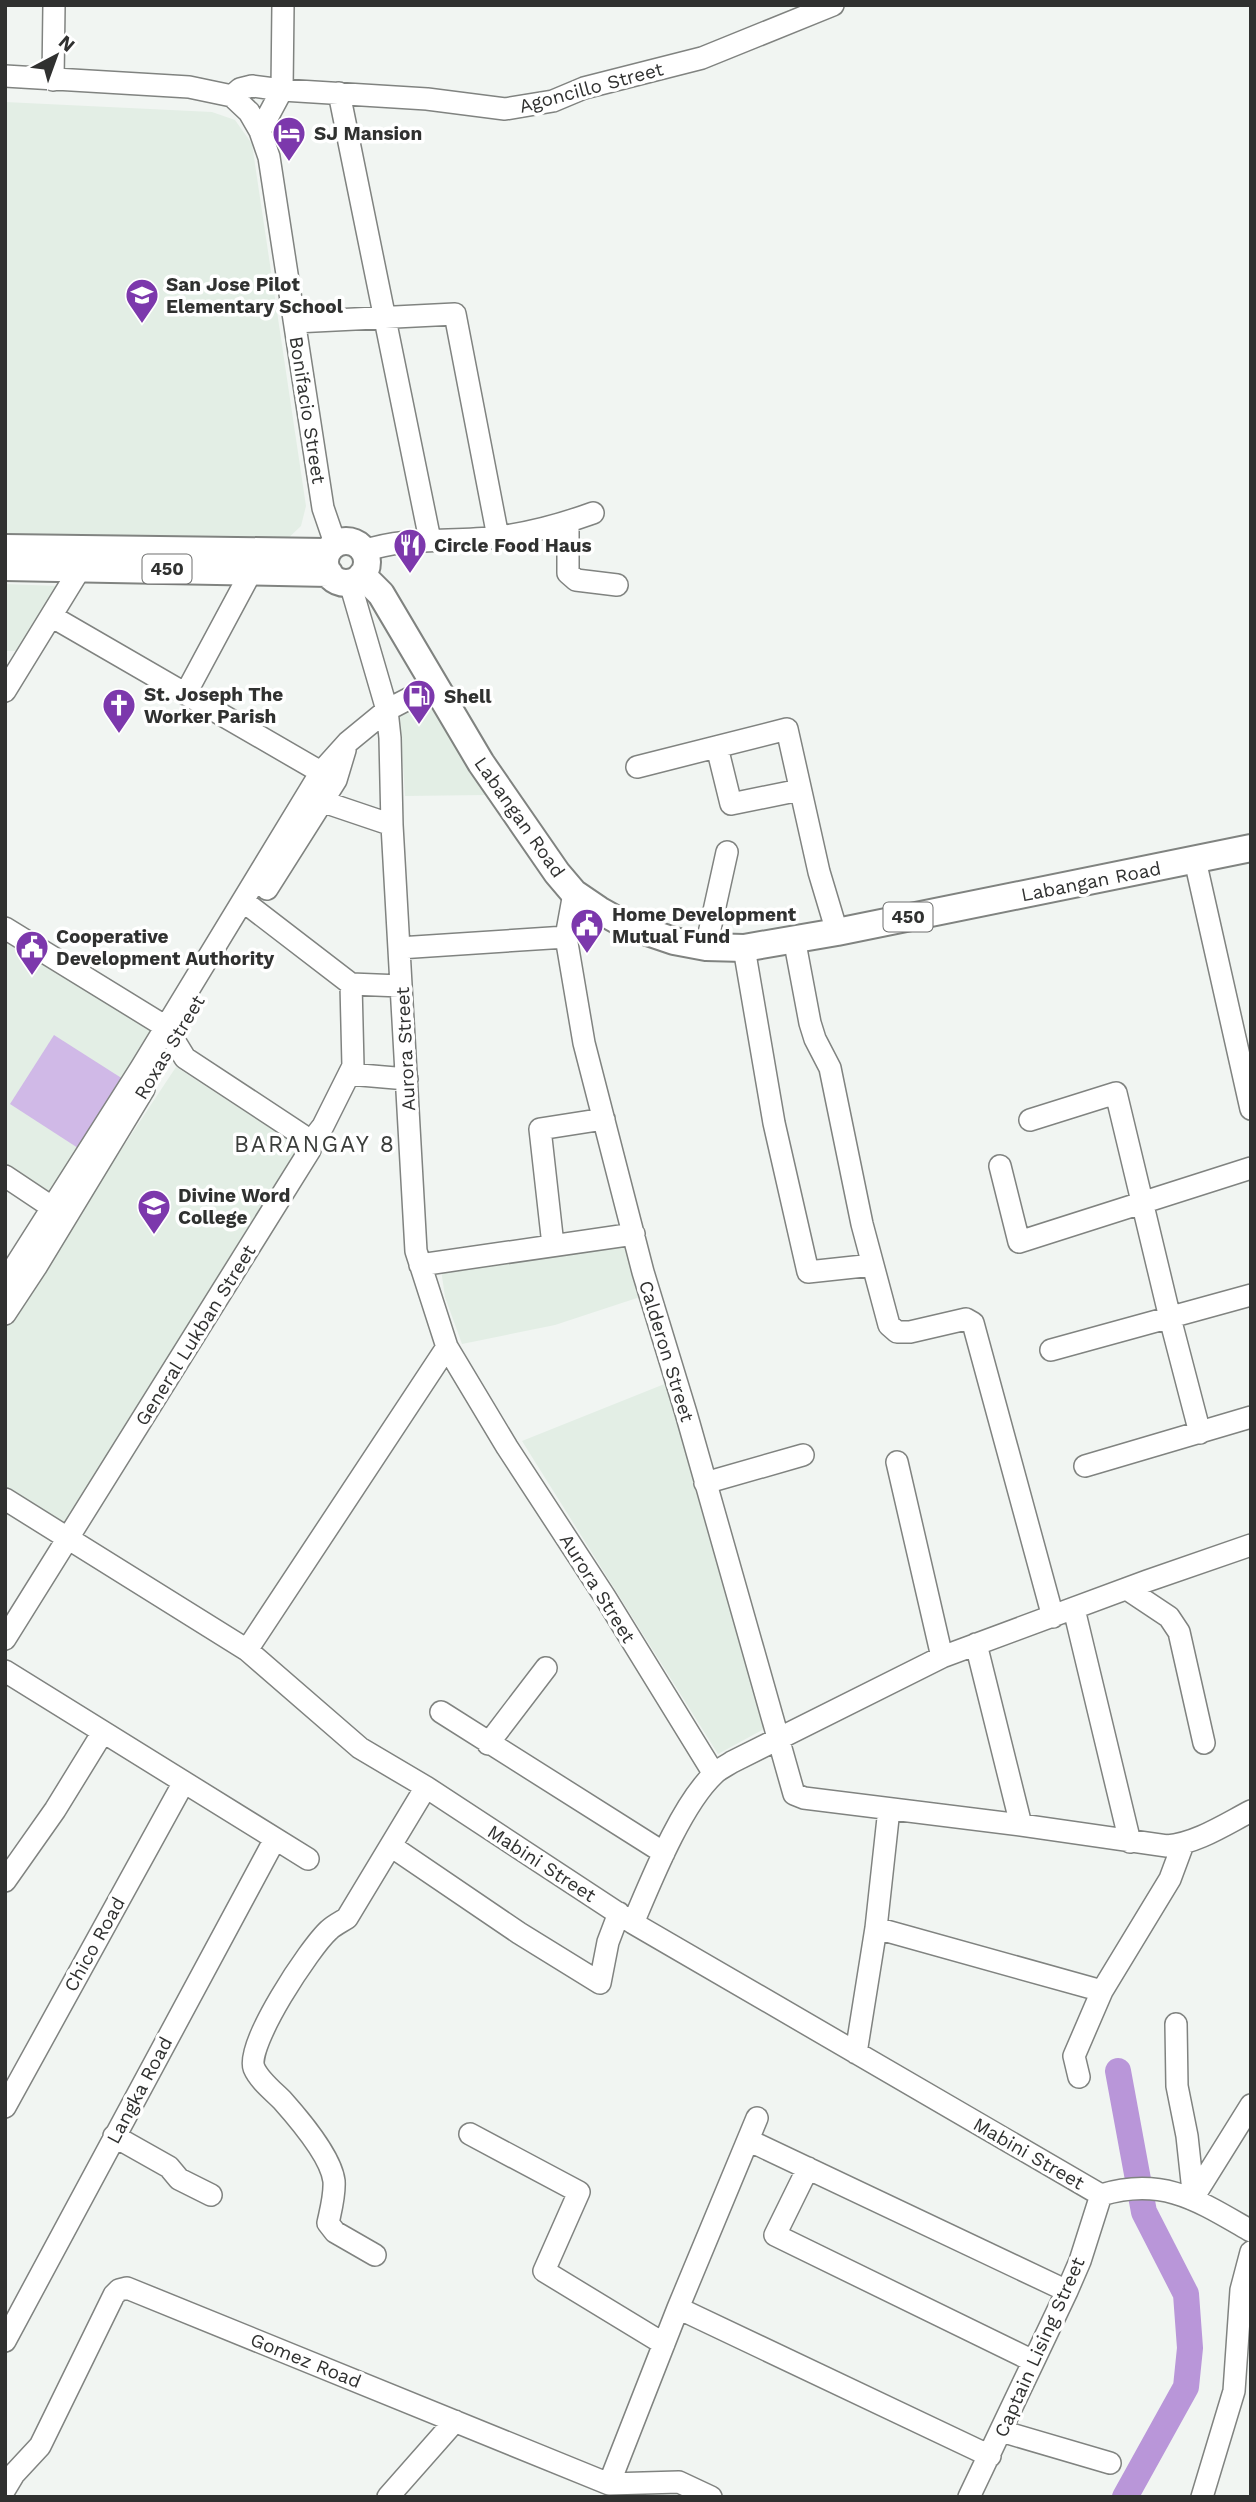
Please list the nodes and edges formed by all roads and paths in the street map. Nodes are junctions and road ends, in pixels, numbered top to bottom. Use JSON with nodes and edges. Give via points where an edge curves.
{"nodes":[{"id":1,"x":54,"y":5,"type":"edge"},
{"id":2,"x":283,"y":5,"type":"edge"},
{"id":3,"x":833,"y":5,"type":"edge"},
{"id":4,"x":5,"y":76,"type":"edge"},
{"id":5,"x":52,"y":80,"type":"junction"},
{"id":6,"x":282,"y":90,"type":"junction"},
{"id":7,"x":339,"y":93,"type":"junction"},
{"id":8,"x":232,"y":96,"type":"junction"},
{"id":9,"x":260,"y":131,"type":"junction"},
{"id":10,"x":385,"y":316,"type":"junction"},
{"id":11,"x":295,"y":322,"type":"junction"},
{"id":12,"x":593,"y":513,"type":"dead end"},
{"id":13,"x":568,"y":522,"type":"junction"},
{"id":14,"x":498,"y":537,"type":"junction"},
{"id":15,"x":430,"y":540,"type":"junction"},
{"id":16,"x":5,"y":548,"type":"edge"},
{"id":17,"x":86,"y":558,"type":"junction"},
{"id":18,"x":344,"y":563,"type":"junction"},
{"id":19,"x":5,"y":567,"type":"edge"},
{"id":20,"x":252,"y":570,"type":"junction"},
{"id":21,"x":617,"y":586,"type":"dead end"},
{"id":22,"x":51,"y":616,"type":"junction"},
{"id":23,"x":435,"y":685,"type":"junction"},
{"id":24,"x":5,"y":691,"type":"edge"},
{"id":25,"x":186,"y":693,"type":"junction"},
{"id":26,"x":387,"y":710,"type":"junction"},
{"id":27,"x":716,"y":747,"type":"junction"},
{"id":28,"x":637,"y":767,"type":"dead end"},
{"id":29,"x":328,"y":776,"type":"junction"},
{"id":30,"x":800,"y":790,"type":"junction"},
{"id":31,"x":315,"y":799,"type":"junction"},
{"id":32,"x":391,"y":825,"type":"junction"},
{"id":33,"x":1251,"y":848,"type":"edge"},
{"id":34,"x":727,"y":852,"type":"dead end"},
{"id":35,"x":1195,"y":860,"type":"junction"},
{"id":36,"x":574,"y":893,"type":"junction"},
{"id":37,"x":249,"y":905,"type":"junction"},
{"id":38,"x":5,"y":928,"type":"edge"},
{"id":39,"x":837,"y":932,"type":"junction"},
{"id":40,"x":566,"y":937,"type":"junction"},
{"id":41,"x":794,"y":938,"type":"junction"},
{"id":42,"x":706,"y":947,"type":"junction"},
{"id":43,"x":399,"y":948,"type":"junction"},
{"id":44,"x":744,"y":948,"type":"junction"},
{"id":45,"x":351,"y":984,"type":"junction"},
{"id":46,"x":401,"y":986,"type":"junction"},
{"id":47,"x":170,"y":1033,"type":"junction"},
{"id":48,"x":1246,"y":1067,"type":"edge"},
{"id":49,"x":349,"y":1074,"type":"junction"},
{"id":50,"x":407,"y":1079,"type":"junction"},
{"id":51,"x":1251,"y":1109,"type":"edge"},
{"id":52,"x":604,"y":1119,"type":"junction"},
{"id":53,"x":1030,"y":1120,"type":"dead end"},
{"id":54,"x":309,"y":1144,"type":"junction"},
{"id":55,"x":999,"y":1166,"type":"dead end"},
{"id":56,"x":1251,"y":1168,"type":"edge"},
{"id":57,"x":5,"y":1176,"type":"edge"},
{"id":58,"x":1142,"y":1203,"type":"junction"},
{"id":59,"x":60,"y":1212,"type":"junction"},
{"id":60,"x":634,"y":1234,"type":"junction"},
{"id":61,"x":553,"y":1245,"type":"junction"},
{"id":62,"x":21,"y":1258,"type":"edge"},
{"id":63,"x":420,"y":1265,"type":"junction"},
{"id":64,"x":873,"y":1265,"type":"junction"},
{"id":65,"x":5,"y":1282,"type":"edge"},
{"id":66,"x":1251,"y":1295,"type":"edge"},
{"id":67,"x":5,"y":1314,"type":"edge"},
{"id":68,"x":1170,"y":1318,"type":"junction"},
{"id":69,"x":447,"y":1347,"type":"junction"},
{"id":70,"x":1051,"y":1350,"type":"dead end"},
{"id":71,"x":1251,"y":1417,"type":"edge"},
{"id":72,"x":1200,"y":1433,"type":"junction"},
{"id":73,"x":803,"y":1455,"type":"dead end"},
{"id":74,"x":897,"y":1462,"type":"dead end"},
{"id":75,"x":1085,"y":1466,"type":"dead end"},
{"id":76,"x":705,"y":1483,"type":"junction"},
{"id":77,"x":5,"y":1499,"type":"edge"},
{"id":78,"x":69,"y":1537,"type":"junction"},
{"id":79,"x":1251,"y":1545,"type":"edge"},
{"id":80,"x":1128,"y":1589,"type":"junction"},
{"id":81,"x":1074,"y":1609,"type":"junction"},
{"id":82,"x":1053,"y":1616,"type":"junction"},
{"id":83,"x":5,"y":1639,"type":"edge"},
{"id":84,"x":976,"y":1644,"type":"junction"},
{"id":85,"x":247,"y":1650,"type":"junction"},
{"id":86,"x":942,"y":1657,"type":"junction"},
{"id":87,"x":546,"y":1668,"type":"dead end"},
{"id":88,"x":5,"y":1671,"type":"edge"},
{"id":89,"x":441,"y":1712,"type":"dead end"},
{"id":90,"x":103,"y":1732,"type":"junction"},
{"id":91,"x":779,"y":1737,"type":"junction"},
{"id":92,"x":1203,"y":1743,"type":"dead end"},
{"id":93,"x":488,"y":1744,"type":"junction"},
{"id":94,"x":714,"y":1774,"type":"junction"},
{"id":95,"x":184,"y":1782,"type":"junction"},
{"id":96,"x":426,"y":1787,"type":"junction"},
{"id":97,"x":889,"y":1809,"type":"junction"},
{"id":98,"x":1251,"y":1811,"type":"edge"},
{"id":99,"x":1021,"y":1825,"type":"junction"},
{"id":100,"x":275,"y":1839,"type":"junction"},
{"id":101,"x":1129,"y":1842,"type":"junction"},
{"id":102,"x":1183,"y":1844,"type":"junction"},
{"id":103,"x":391,"y":1846,"type":"junction"},
{"id":104,"x":664,"y":1853,"type":"junction"},
{"id":105,"x":308,"y":1860,"type":"dead end"},
{"id":106,"x":5,"y":1881,"type":"edge"},
{"id":107,"x":626,"y":1918,"type":"junction"},
{"id":108,"x":876,"y":1928,"type":"junction"},
{"id":109,"x":1102,"y":1991,"type":"junction"},
{"id":110,"x":1176,"y":2024,"type":"dead end"},
{"id":111,"x":856,"y":2053,"type":"junction"},
{"id":112,"x":1079,"y":2077,"type":"dead end"},
{"id":113,"x":1251,"y":2105,"type":"edge"},
{"id":114,"x":5,"y":2107,"type":"edge"},
{"id":115,"x":758,"y":2118,"type":"dead end"},
{"id":116,"x":470,"y":2134,"type":"dead end"},
{"id":117,"x":114,"y":2136,"type":"junction"},
{"id":118,"x":748,"y":2140,"type":"junction"},
{"id":119,"x":808,"y":2168,"type":"junction"},
{"id":120,"x":1110,"y":2192,"type":"junction"},
{"id":121,"x":1195,"y":2194,"type":"junction"},
{"id":122,"x":211,"y":2195,"type":"dead end"},
{"id":123,"x":1251,"y":2231,"type":"edge"},
{"id":124,"x":1251,"y":2252,"type":"edge"},
{"id":125,"x":375,"y":2255,"type":"dead end"},
{"id":126,"x":1067,"y":2291,"type":"junction"},
{"id":127,"x":678,"y":2308,"type":"junction"},
{"id":128,"x":11,"y":2314,"type":"edge"},
{"id":129,"x":5,"y":2341,"type":"edge"},
{"id":130,"x":664,"y":2344,"type":"junction"},
{"id":131,"x":1033,"y":2361,"type":"junction"},
{"id":132,"x":1242,"y":2394,"type":"edge"},
{"id":133,"x":455,"y":2421,"type":"junction"},
{"id":134,"x":1001,"y":2431,"type":"junction"},
{"id":135,"x":990,"y":2456,"type":"junction"},
{"id":136,"x":1110,"y":2463,"type":"dead end"},
{"id":137,"x":8,"y":2476,"type":"edge"},
{"id":138,"x":609,"y":2484,"type":"junction"},
{"id":139,"x":707,"y":2496,"type":"edge"},
{"id":140,"x":388,"y":2497,"type":"edge"},
{"id":141,"x":969,"y":2497,"type":"edge"},
{"id":142,"x":1202,"y":2497,"type":"edge"}],
"edges":[{"from":1,"to":5,"type":"street"},
{"from":2,"to":6,"type":"street"},
{"from":3,"to":7,"type":"street","name":"Agoncillo Street","via":[[702,58],[529,105],[506,109]]},
{"from":4,"to":5,"type":"street"},
{"from":5,"to":8,"type":"street","via":[[189,87]]},
{"from":6,"to":7,"type":"street","name":"Agoncillo Street"},
{"from":6,"to":8,"type":"street","name":"Agoncillo Street","via":[[252,86]]},
{"from":6,"to":9,"type":"street"},
{"from":7,"to":10,"type":"street"},
{"from":8,"to":9,"type":"street","name":"Bonifacio Street"},
{"from":9,"to":11,"type":"street","name":"Bonifacio Street","via":[[269,157]]},
{"from":10,"to":11,"type":"street"},
{"from":10,"to":14,"type":"street","via":[[455,314]]},
{"from":10,"to":15,"type":"street"},
{"from":11,"to":18,"type":"street","name":"Bonifacio Street","via":[[323,508]]},
{"from":12,"to":13,"type":"street"},
{"from":13,"to":14,"type":"street"},
{"from":13,"to":21,"type":"street","via":[[568,573],[576,580]]},
{"from":14,"to":15,"type":"street"},
{"from":15,"to":18,"type":"street","via":[[380,546]]},
{"from":16,"to":17,"type":"main road","number":"450"},
{"from":17,"to":18,"type":"main road","number":"450"},
{"from":17,"to":19,"type":"main road","number":"450"},
{"from":17,"to":20,"type":"main road","number":"450"},
{"from":17,"to":22,"type":"street"},
{"from":18,"to":20,"type":"main road","number":"450"},
{"from":18,"to":23,"type":"main road","name":"Labangan Road","number":"450","via":[[381,594]]},
{"from":18,"to":26,"type":"street","name":"Aurora Street"},
{"from":20,"to":25,"type":"street"},
{"from":22,"to":24,"type":"street"},
{"from":22,"to":25,"type":"street"},
{"from":23,"to":26,"type":"street","name":"Roxas Street"},
{"from":23,"to":36,"type":"main road","name":"Labangan Road","number":"450","via":[[481,763]]},
{"from":25,"to":29,"type":"street"},
{"from":26,"to":29,"type":"street","name":"Roxas Street","via":[[348,742]]},
{"from":26,"to":32,"type":"street","name":"Aurora Street"},
{"from":27,"to":28,"type":"street"},
{"from":27,"to":30,"type":"street","via":[[731,804]]},
{"from":27,"to":30,"type":"street","via":[[787,729]]},
{"from":29,"to":31,"type":"street","name":"Roxas Street"},
{"from":30,"to":39,"type":"street"},
{"from":31,"to":32,"type":"street"},
{"from":31,"to":37,"type":"street","name":"Roxas Street"},
{"from":32,"to":43,"type":"street","name":"Aurora Street"},
{"from":33,"to":35,"type":"main road","name":"Labangan Road","number":"450"},
{"from":34,"to":42,"type":"street"},
{"from":35,"to":39,"type":"main road","name":"Labangan Road","number":"450"},
{"from":35,"to":48,"type":"street"},
{"from":36,"to":40,"type":"street","name":"Calderon Street"},
{"from":36,"to":42,"type":"main road","name":"Labangan Road","number":"450","via":[[624,924]]},
{"from":37,"to":45,"type":"street"},
{"from":37,"to":47,"type":"street","name":"Roxas Street"},
{"from":38,"to":47,"type":"street"},
{"from":39,"to":41,"type":"main road","name":"Labangan Road","number":"450"},
{"from":40,"to":43,"type":"street"},
{"from":40,"to":52,"type":"street","name":"Calderon Street","via":[[584,1043]]},
{"from":41,"to":44,"type":"main road","name":"Labangan Road","number":"450"},
{"from":41,"to":64,"type":"street","via":[[810,1023],[830,1068]]},
{"from":42,"to":44,"type":"main road","name":"Labangan Road","number":"450"},
{"from":43,"to":46,"type":"street","name":"Aurora Street"},
{"from":44,"to":64,"type":"street","via":[[774,1123],[808,1272]]},
{"from":45,"to":46,"type":"street"},
{"from":45,"to":49,"type":"street","name":"General Lukban Street","via":[[354,1057]]},
{"from":46,"to":50,"type":"street","name":"Aurora Street"},
{"from":47,"to":54,"type":"street","via":[[185,1058]]},
{"from":47,"to":59,"type":"street","name":"Roxas Street"},
{"from":48,"to":51,"type":"street"},
{"from":49,"to":50,"type":"street"},
{"from":49,"to":54,"type":"street","name":"General Lukban Street"},
{"from":50,"to":63,"type":"street","name":"Aurora Street"},
{"from":52,"to":60,"type":"street","name":"Calderon Street"},
{"from":52,"to":61,"type":"street","via":[[540,1129]]},
{"from":53,"to":58,"type":"street","via":[[1116,1093]]},
{"from":54,"to":78,"type":"street","name":"General Lukban Street","via":[[308,1156]]},
{"from":55,"to":58,"type":"street","via":[[1019,1242]]},
{"from":56,"to":58,"type":"street"},
{"from":57,"to":59,"type":"street"},
{"from":58,"to":68,"type":"street"},
{"from":59,"to":62,"type":"street","name":"Roxas Street"},
{"from":60,"to":61,"type":"street"},
{"from":60,"to":76,"type":"street","name":"Calderon Street"},
{"from":61,"to":63,"type":"street"},
{"from":62,"to":65,"type":"street","name":"Roxas Street"},
{"from":62,"to":67,"type":"street","name":"Roxas Street"},
{"from":63,"to":69,"type":"street","name":"Aurora Street"},
{"from":64,"to":82,"type":"street","via":[[889,1325],[897,1332],[966,1319],[973,1323]]},
{"from":66,"to":68,"type":"street"},
{"from":68,"to":70,"type":"street"},
{"from":68,"to":72,"type":"street"},
{"from":69,"to":85,"type":"street"},
{"from":69,"to":94,"type":"street","name":"Aurora Street"},
{"from":71,"to":72,"type":"street"},
{"from":72,"to":75,"type":"street"},
{"from":73,"to":76,"type":"street"},
{"from":74,"to":86,"type":"street"},
{"from":76,"to":91,"type":"street","name":"Calderon Street"},
{"from":77,"to":78,"type":"street","name":"Mabini Street"},
{"from":78,"to":83,"type":"street","name":"General Lukban Street"},
{"from":78,"to":85,"type":"street","name":"Mabini Street"},
{"from":79,"to":80,"type":"street"},
{"from":80,"to":81,"type":"street"},
{"from":80,"to":92,"type":"street","via":[[1169,1617],[1179,1632]]},
{"from":81,"to":82,"type":"street"},
{"from":81,"to":101,"type":"street"},
{"from":82,"to":84,"type":"street"},
{"from":84,"to":86,"type":"street"},
{"from":84,"to":99,"type":"street"},
{"from":85,"to":96,"type":"street","name":"Mabini Street","via":[[360,1748]]},
{"from":86,"to":91,"type":"street"},
{"from":87,"to":93,"type":"street"},
{"from":88,"to":90,"type":"street"},
{"from":89,"to":93,"type":"street"},
{"from":90,"to":95,"type":"street"},
{"from":90,"to":106,"type":"street"},
{"from":91,"to":94,"type":"street"},
{"from":91,"to":97,"type":"street","name":"Calderon Street","via":[[794,1794]]},
{"from":93,"to":104,"type":"street"},
{"from":94,"to":104,"type":"street"},
{"from":95,"to":100,"type":"street"},
{"from":95,"to":114,"type":"street","name":"Chico Road"},
{"from":96,"to":103,"type":"street"},
{"from":96,"to":107,"type":"street","name":"Mabini Street"},
{"from":97,"to":99,"type":"street"},
{"from":97,"to":108,"type":"street"},
{"from":98,"to":102,"type":"street"},
{"from":99,"to":101,"type":"street"},
{"from":100,"to":105,"type":"street"},
{"from":100,"to":117,"type":"street","name":"Langka Road"},
{"from":101,"to":102,"type":"street"},
{"from":102,"to":109,"type":"street","via":[[1170,1879]]},
{"from":103,"to":107,"type":"street","via":[[600,1983],[608,1942]]},
{"from":103,"to":125,"type":"street","via":[[347,1918],[319,1941],[279,2000],[257,2044],[253,2064],[328,2163],[334,2194],[328,2223]]},
{"from":104,"to":107,"type":"street"},
{"from":107,"to":111,"type":"street","name":"Mabini Street"},
{"from":108,"to":109,"type":"street"},
{"from":108,"to":111,"type":"street"},
{"from":109,"to":112,"type":"street","via":[[1074,2056]]},
{"from":110,"to":121,"type":"street","via":[[1177,2086]]},
{"from":111,"to":120,"type":"street","name":"Mabini Street"},
{"from":113,"to":121,"type":"street"},
{"from":115,"to":118,"type":"street"},
{"from":116,"to":130,"type":"street","via":[[579,2192],[544,2271]]},
{"from":117,"to":122,"type":"street"},
{"from":117,"to":128,"type":"street","name":"Langka Road"},
{"from":118,"to":119,"type":"street"},
{"from":118,"to":127,"type":"street"},
{"from":119,"to":126,"type":"street"},
{"from":119,"to":131,"type":"street","via":[[775,2235]]},
{"from":120,"to":121,"type":"street"},
{"from":120,"to":126,"type":"street","name":"Captain Lising Street"},
{"from":121,"to":123,"type":"street"},
{"from":124,"to":132,"type":"street","via":[[1241,2290]]},
{"from":126,"to":131,"type":"street","name":"Captain Lising Street"},
{"from":127,"to":130,"type":"street"},
{"from":127,"to":135,"type":"street"},
{"from":128,"to":129,"type":"street","name":"Langka Road"},
{"from":130,"to":138,"type":"street"},
{"from":131,"to":134,"type":"street","name":"Captain Lising Street"},
{"from":132,"to":142,"type":"street"},
{"from":133,"to":137,"type":"street","name":"Gomez Road","via":[[123,2288],[114,2295],[40,2446]]},
{"from":133,"to":138,"type":"street","name":"Gomez Road"},
{"from":133,"to":140,"type":"street"},
{"from":134,"to":135,"type":"street","name":"Captain Lising Street"},
{"from":134,"to":136,"type":"street"},
{"from":135,"to":141,"type":"street","name":"Captain Lising Street"},
{"from":138,"to":139,"type":"street","name":"Gomez Road","via":[[679,2483]]}]}
